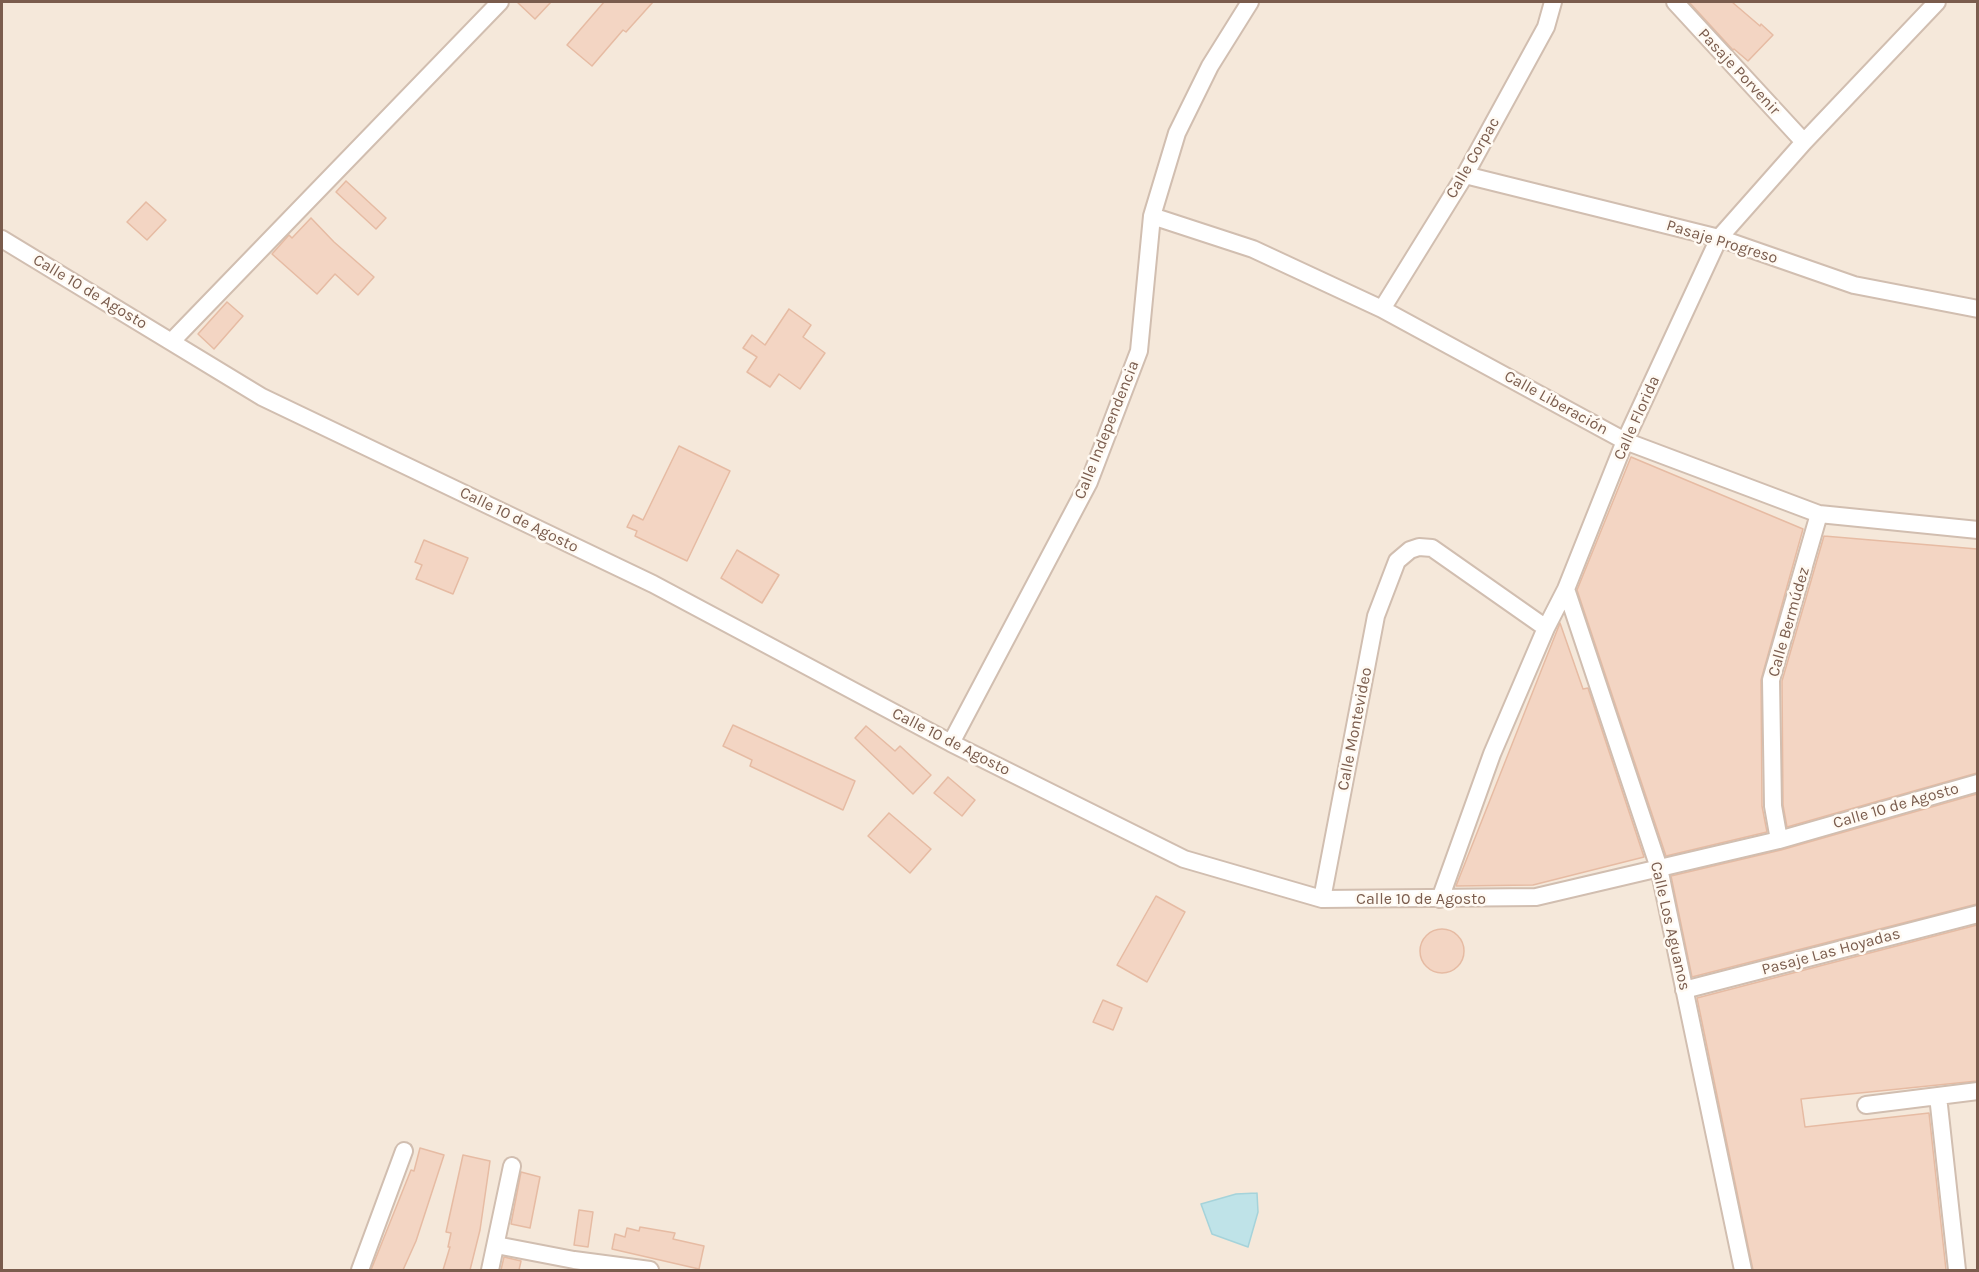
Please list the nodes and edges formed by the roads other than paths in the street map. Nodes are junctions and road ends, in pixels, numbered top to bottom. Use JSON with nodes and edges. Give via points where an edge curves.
{"nodes":[{"id":1,"x":500,"y":2,"type":"edge"},
{"id":2,"x":1250,"y":2,"type":"edge"},
{"id":3,"x":1553,"y":2,"type":"edge"},
{"id":4,"x":1675,"y":2,"type":"edge"},
{"id":5,"x":1937,"y":2,"type":"edge"},
{"id":6,"x":1804,"y":142,"type":"junction"},
{"id":7,"x":1465,"y":175,"type":"junction"},
{"id":8,"x":1152,"y":216,"type":"junction"},
{"id":9,"x":1719,"y":238,"type":"junction"},
{"id":10,"x":2,"y":239,"type":"edge"},
{"id":11,"x":1382,"y":309,"type":"junction"},
{"id":12,"x":1977,"y":309,"type":"edge"},
{"id":13,"x":172,"y":341,"type":"junction"},
{"id":14,"x":1625,"y":441,"type":"junction"},
{"id":15,"x":1819,"y":514,"type":"junction"},
{"id":16,"x":1977,"y":530,"type":"edge"},
{"id":17,"x":1566,"y":589,"type":"junction"},
{"id":18,"x":1546,"y":628,"type":"junction"},
{"id":19,"x":951,"y":743,"type":"junction"},
{"id":20,"x":1977,"y":783,"type":"edge"},
{"id":21,"x":1779,"y":840,"type":"junction"},
{"id":22,"x":1659,"y":868,"type":"junction"},
{"id":23,"x":1322,"y":899,"type":"junction"},
{"id":24,"x":1440,"y":899,"type":"junction"},
{"id":25,"x":1977,"y":914,"type":"edge"},
{"id":26,"x":1684,"y":990,"type":"junction"},
{"id":27,"x":1977,"y":1091,"type":"edge"},
{"id":28,"x":1938,"y":1096,"type":"junction"},
{"id":29,"x":1866,"y":1105,"type":"dead end"},
{"id":30,"x":404,"y":1151,"type":"dead end"},
{"id":31,"x":512,"y":1166,"type":"dead end"},
{"id":32,"x":496,"y":1245,"type":"junction"},
{"id":33,"x":360,"y":1270,"type":"edge"},
{"id":34,"x":490,"y":1270,"type":"edge"},
{"id":35,"x":650,"y":1270,"type":"edge"},
{"id":36,"x":1743,"y":1270,"type":"edge"},
{"id":37,"x":1957,"y":1270,"type":"edge"}],
"edges":[{"from":1,"to":13,"type":"street"},
{"from":2,"to":8,"type":"street","name":"Calle Independencia","via":[[1210,66],[1177,133]]},
{"from":3,"to":7,"type":"street","name":"Calle Corpac","via":[[1546,27]]},
{"from":4,"to":6,"type":"street","name":"Pasaje Porvenir"},
{"from":5,"to":6,"type":"street","name":"Calle Florida"},
{"from":6,"to":9,"type":"street","name":"Calle Florida"},
{"from":7,"to":9,"type":"street","name":"Pasaje Progreso"},
{"from":7,"to":11,"type":"street","name":"Calle Corpac"},
{"from":8,"to":11,"type":"street","name":"Calle Liberación","via":[[1253,249]]},
{"from":8,"to":19,"type":"street","name":"Calle Independencia","via":[[1139,351],[1089,482]]},
{"from":9,"to":12,"type":"street","name":"Pasaje Progreso","via":[[1854,285]]},
{"from":9,"to":14,"type":"street","name":"Calle Florida"},
{"from":10,"to":13,"type":"street","name":"Calle 10 de Agosto"},
{"from":11,"to":14,"type":"street","name":"Calle Liberación"},
{"from":13,"to":19,"type":"street","name":"Calle 10 de Agosto","via":[[262,397],[653,584]]},
{"from":14,"to":15,"type":"street","name":"Calle Liberación"},
{"from":14,"to":17,"type":"street","name":"Calle Florida"},
{"from":15,"to":16,"type":"street","name":"Calle Liberación"},
{"from":15,"to":21,"type":"street","name":"Calle Bermúdez","via":[[1771,680],[1773,806]]},
{"from":17,"to":18,"type":"street","name":"Calle Florida"},
{"from":17,"to":22,"type":"street","name":"Calle Los Aguanos"},
{"from":18,"to":23,"type":"street","name":"Calle Montevideo","via":[[1432,548],[1410,550],[1397,561],[1376,616]]},
{"from":18,"to":24,"type":"street","name":"Calle Florida","via":[[1492,754]]},
{"from":19,"to":23,"type":"street","name":"Calle 10 de Agosto","via":[[1184,858]]},
{"from":20,"to":21,"type":"street","name":"Calle 10 de Agosto"},
{"from":21,"to":22,"type":"street","name":"Calle 10 de Agosto"},
{"from":22,"to":24,"type":"street","name":"Calle 10 de Agosto","via":[[1536,897]]},
{"from":22,"to":26,"type":"street","name":"Calle Los Aguanos"},
{"from":23,"to":24,"type":"street","name":"Calle 10 de Agosto"},
{"from":25,"to":26,"type":"street","name":"Pasaje Las Hoyadas"},
{"from":26,"to":36,"type":"street","name":"Calle Los Aguanos"},
{"from":27,"to":28,"type":"street"},
{"from":28,"to":29,"type":"street"},
{"from":28,"to":37,"type":"street"},
{"from":30,"to":33,"type":"street"},
{"from":31,"to":32,"type":"street"},
{"from":32,"to":34,"type":"street"},
{"from":32,"to":35,"type":"street"}]}
